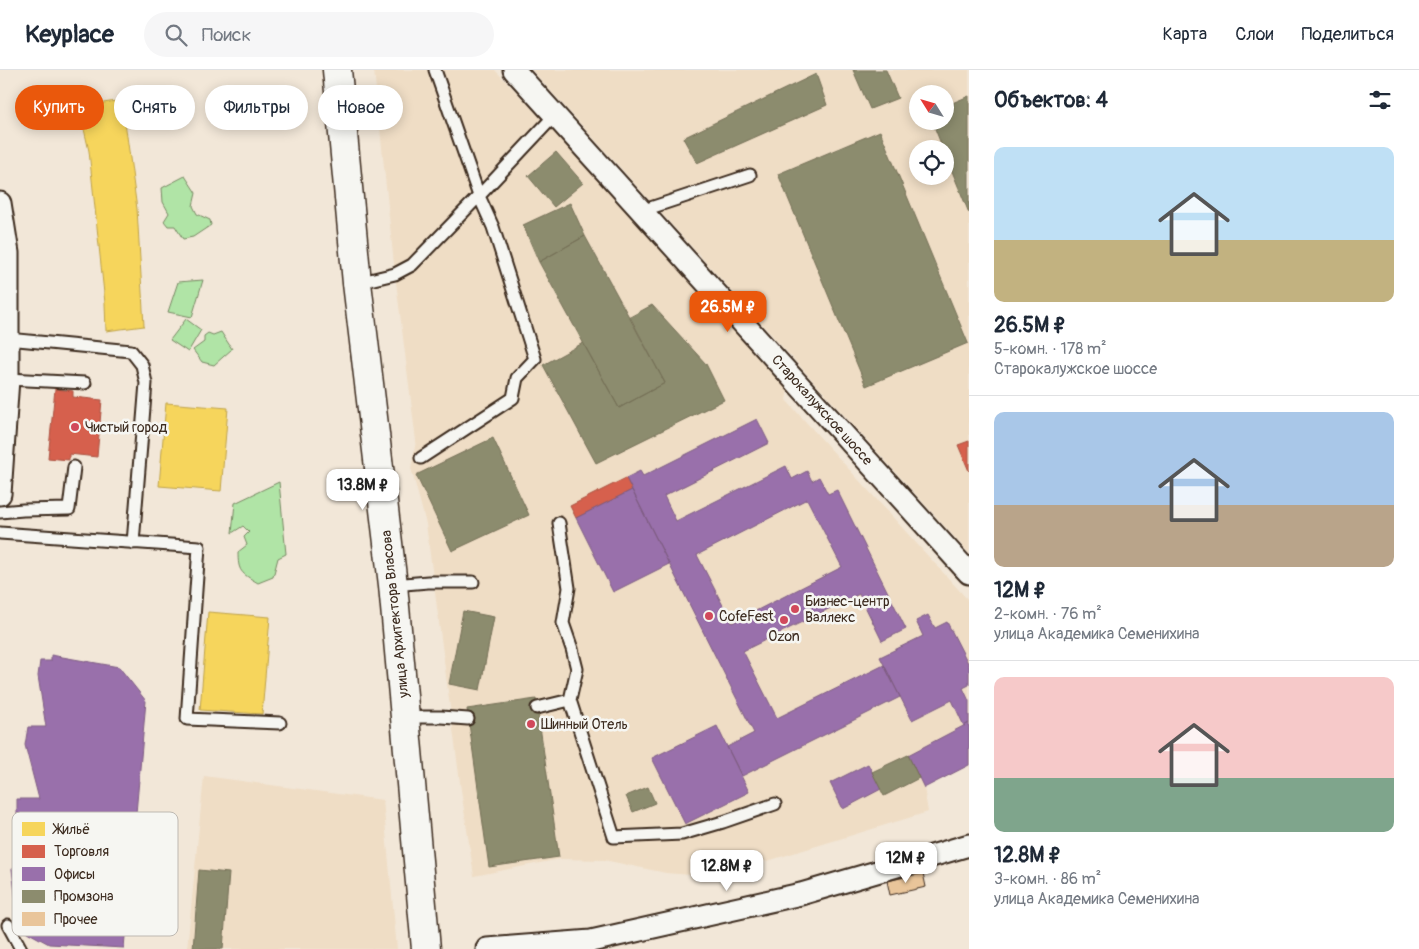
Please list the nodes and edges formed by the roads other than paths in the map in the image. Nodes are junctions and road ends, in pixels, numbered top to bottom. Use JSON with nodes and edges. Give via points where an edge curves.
{"nodes":[{"id":1,"x":337,"y":70,"type":"edge"},
{"id":2,"x":435,"y":70,"type":"edge"},
{"id":3,"x":514,"y":70,"type":"edge"},
{"id":4,"x":555,"y":116,"type":"junction"},
{"id":5,"x":750,"y":175,"type":"dead end"},
{"id":6,"x":479,"y":196,"type":"junction"},
{"id":7,"x":0,"y":203,"type":"edge"},
{"id":8,"x":641,"y":211,"type":"junction"},
{"id":9,"x":357,"y":283,"type":"junction"},
{"id":10,"x":8,"y":339,"type":"junction"},
{"id":11,"x":8,"y":380,"type":"junction"},
{"id":12,"x":85,"y":383,"type":"dead end"},
{"id":13,"x":421,"y":458,"type":"dead end"},
{"id":14,"x":74,"y":467,"type":"dead end"},
{"id":15,"x":0,"y":494,"type":"edge"},
{"id":16,"x":0,"y":512,"type":"edge"},
{"id":17,"x":558,"y":523,"type":"dead end"},
{"id":18,"x":0,"y":533,"type":"edge"},
{"id":19,"x":132,"y":543,"type":"junction"},
{"id":20,"x":969,"y":573,"type":"edge"},
{"id":21,"x":473,"y":582,"type":"dead end"},
{"id":22,"x":393,"y":584,"type":"junction"},
{"id":23,"x":570,"y":700,"type":"junction"},
{"id":24,"x":537,"y":708,"type":"dead end"},
{"id":25,"x":406,"y":717,"type":"junction"},
{"id":26,"x":468,"y":719,"type":"dead end"},
{"id":27,"x":280,"y":723,"type":"dead end"},
{"id":28,"x":775,"y":804,"type":"dead end"},
{"id":29,"x":969,"y":845,"type":"edge"},
{"id":30,"x":8,"y":925,"type":"dead end"},
{"id":31,"x":12,"y":932,"type":"edge"},
{"id":32,"x":14,"y":936,"type":"edge"},
{"id":33,"x":21,"y":949,"type":"edge"},
{"id":34,"x":426,"y":949,"type":"edge"},
{"id":35,"x":487,"y":949,"type":"edge"}],
"edges":[{"from":1,"to":9,"type":"street","name":"улица Архитектора Власова"},
{"from":2,"to":6,"type":"lane"},
{"from":3,"to":4,"type":"street","name":"Старокалужское шоссе"},
{"from":4,"to":6,"type":"lane"},
{"from":4,"to":8,"type":"street","name":"Старокалужское шоссе"},
{"from":5,"to":8,"type":"lane"},
{"from":6,"to":9,"type":"lane","via":[[412,265],[395,274]]},
{"from":6,"to":13,"type":"lane","via":[[493,227],[535,359],[517,378],[513,398]]},
{"from":7,"to":10,"type":"street","via":[[8,253]]},
{"from":8,"to":20,"type":"street","name":"Старокалужское шоссе"},
{"from":9,"to":22,"type":"street","name":"улица Архитектора Власова"},
{"from":10,"to":11,"type":"street"},
{"from":10,"to":19,"type":"lane","via":[[131,352],[142,365],[146,383]]},
{"from":11,"to":12,"type":"lane"},
{"from":11,"to":15,"type":"street"},
{"from":14,"to":16,"type":"lane","via":[[69,509]]},
{"from":17,"to":23,"type":"lane","via":[[569,588],[562,623],[577,669]]},
{"from":18,"to":19,"type":"lane"},
{"from":19,"to":27,"type":"lane","via":[[200,547],[187,719]]},
{"from":21,"to":22,"type":"lane"},
{"from":22,"to":25,"type":"street","name":"улица Архитектора Власова"},
{"from":23,"to":24,"type":"lane"},
{"from":23,"to":28,"type":"lane","via":[[614,837],[682,834]]},
{"from":25,"to":26,"type":"lane"},
{"from":25,"to":34,"type":"street","name":"улица Архитектора Власова"},
{"from":29,"to":35,"type":"street","via":[[801,894],[591,941]]},
{"from":30,"to":31,"type":"lane"},
{"from":32,"to":33,"type":"lane"}]}
